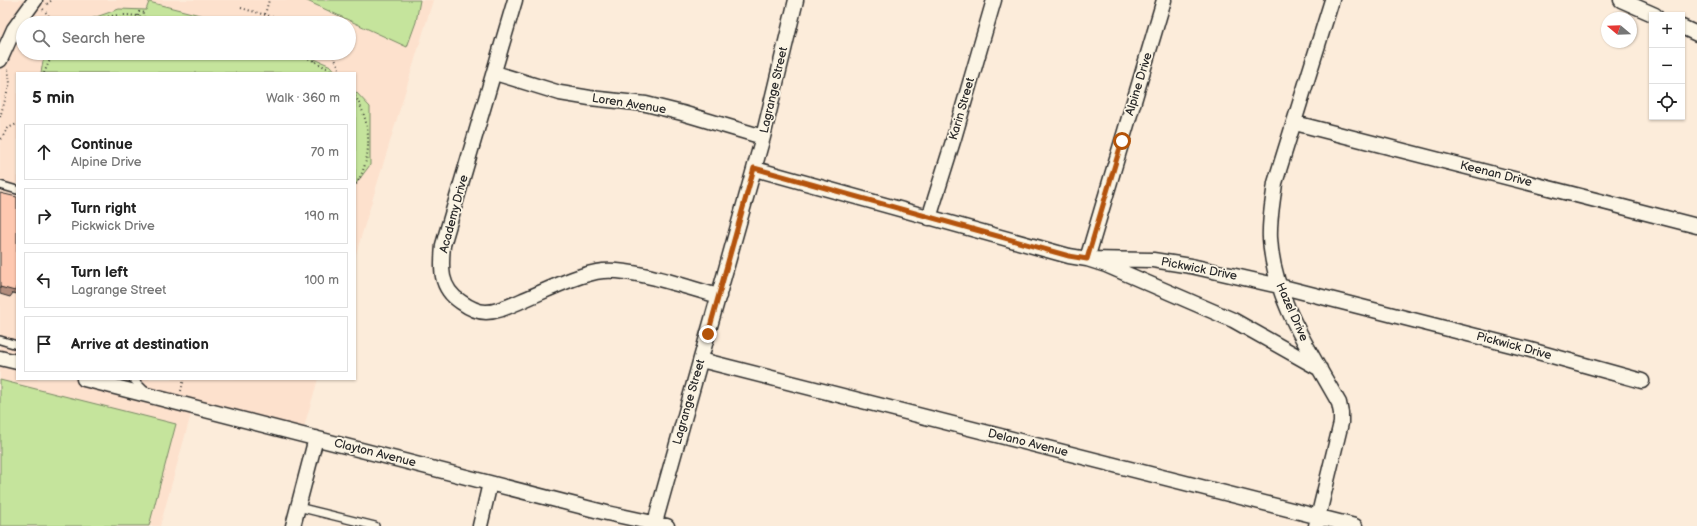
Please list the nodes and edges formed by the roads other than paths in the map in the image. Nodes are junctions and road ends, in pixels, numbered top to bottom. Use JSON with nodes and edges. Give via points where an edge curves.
{"nodes":[{"id":1,"x":515,"y":0,"type":"edge"},
{"id":2,"x":796,"y":0,"type":"edge"},
{"id":3,"x":994,"y":0,"type":"edge"},
{"id":4,"x":1164,"y":0,"type":"edge"},
{"id":5,"x":1332,"y":0,"type":"edge"},
{"id":6,"x":1621,"y":0,"type":"edge"},
{"id":7,"x":38,"y":4,"type":"edge"},
{"id":8,"x":1649,"y":12,"type":"edge"},
{"id":9,"x":26,"y":16,"type":"edge"},
{"id":10,"x":16,"y":27,"type":"edge"},
{"id":11,"x":1685,"y":28,"type":"edge"},
{"id":12,"x":1697,"y":34,"type":"edge"},
{"id":13,"x":4,"y":62,"type":"edge"},
{"id":14,"x":495,"y":74,"type":"junction"},
{"id":15,"x":1294,"y":123,"type":"junction"},
{"id":16,"x":764,"y":137,"type":"junction"},
{"id":17,"x":754,"y":168,"type":"junction"},
{"id":18,"x":0,"y":185,"type":"edge"},
{"id":19,"x":16,"y":190,"type":"edge"},
{"id":20,"x":929,"y":218,"type":"junction"},
{"id":21,"x":1697,"y":226,"type":"edge"},
{"id":22,"x":1087,"y":259,"type":"junction"},
{"id":23,"x":1279,"y":286,"type":"junction"},
{"id":24,"x":719,"y":296,"type":"junction"},
{"id":25,"x":0,"y":340,"type":"edge"},
{"id":26,"x":16,"y":345,"type":"edge"},
{"id":27,"x":0,"y":358,"type":"edge"},
{"id":28,"x":701,"y":360,"type":"junction"},
{"id":29,"x":16,"y":362,"type":"edge"},
{"id":30,"x":1320,"y":369,"type":"junction"},
{"id":31,"x":88,"y":380,"type":"edge"},
{"id":32,"x":133,"y":380,"type":"edge"},
{"id":33,"x":1642,"y":381,"type":"dead end"},
{"id":34,"x":149,"y":396,"type":"junction"},
{"id":35,"x":316,"y":438,"type":"junction"},
{"id":36,"x":490,"y":483,"type":"junction"},
{"id":37,"x":298,"y":507,"type":"junction"},
{"id":38,"x":1317,"y":521,"type":"edge"},
{"id":39,"x":658,"y":525,"type":"edge"},
{"id":40,"x":293,"y":526,"type":"edge"},
{"id":41,"x":375,"y":526,"type":"edge"},
{"id":42,"x":480,"y":526,"type":"edge"},
{"id":43,"x":1354,"y":526,"type":"edge"}],
"edges":[{"from":1,"to":14,"type":"street","name":"Academy Drive"},
{"from":2,"to":16,"type":"street","name":"Lagrange Street"},
{"from":3,"to":20,"type":"street","name":"Karin Street"},
{"from":4,"to":22,"type":"street","name":"Alpine Drive"},
{"from":5,"to":15,"type":"street","name":"Hazel Drive"},
{"from":6,"to":8,"type":"street"},
{"from":7,"to":9,"type":"street"},
{"from":10,"to":13,"type":"street"},
{"from":11,"to":12,"type":"street"},
{"from":14,"to":16,"type":"street","name":"Loren Avenue","via":[[560,93],[646,104]]},
{"from":14,"to":24,"type":"street","name":"Academy Drive","via":[[443,245],[441,267],[445,284],[455,299],[470,308],[485,312],[501,310],[573,280],[602,271],[620,271],[645,276]]},
{"from":15,"to":21,"type":"street","name":"Keenan Drive"},
{"from":15,"to":23,"type":"street","name":"Hazel Drive","via":[[1275,183],[1272,208],[1270,236]]},
{"from":16,"to":17,"type":"street","name":"Lagrange Street"},
{"from":17,"to":20,"type":"street","name":"Pickwick Drive"},
{"from":17,"to":24,"type":"street","name":"Lagrange Street"},
{"from":18,"to":19,"type":"lane"},
{"from":20,"to":22,"type":"street","name":"Pickwick Drive"},
{"from":22,"to":23,"type":"street","name":"Pickwick Drive","via":[[1153,260]]},
{"from":22,"to":30,"type":"street","via":[[1233,320]]},
{"from":23,"to":30,"type":"street","name":"Hazel Drive","via":[[1290,313]]},
{"from":23,"to":33,"type":"street","name":"Pickwick Drive"},
{"from":24,"to":28,"type":"street","name":"Lagrange Street"},
{"from":25,"to":26,"type":"lane"},
{"from":27,"to":29,"type":"street"},
{"from":28,"to":38,"type":"street","name":"Delano Avenue"},
{"from":28,"to":39,"type":"street","name":"Lagrange Street"},
{"from":30,"to":38,"type":"street","name":"Hazel Drive","via":[[1339,403],[1341,423]]},
{"from":31,"to":34,"type":"street","name":"Clayton Avenue"},
{"from":32,"to":34,"type":"lane"},
{"from":34,"to":35,"type":"street","name":"Clayton Avenue"},
{"from":35,"to":36,"type":"street","name":"Clayton Avenue"},
{"from":35,"to":37,"type":"street"},
{"from":36,"to":39,"type":"street","name":"Clayton Avenue"},
{"from":36,"to":42,"type":"street"},
{"from":37,"to":40,"type":"street"},
{"from":37,"to":41,"type":"lane"},
{"from":38,"to":43,"type":"street","name":"Delano Avenue"}]}
